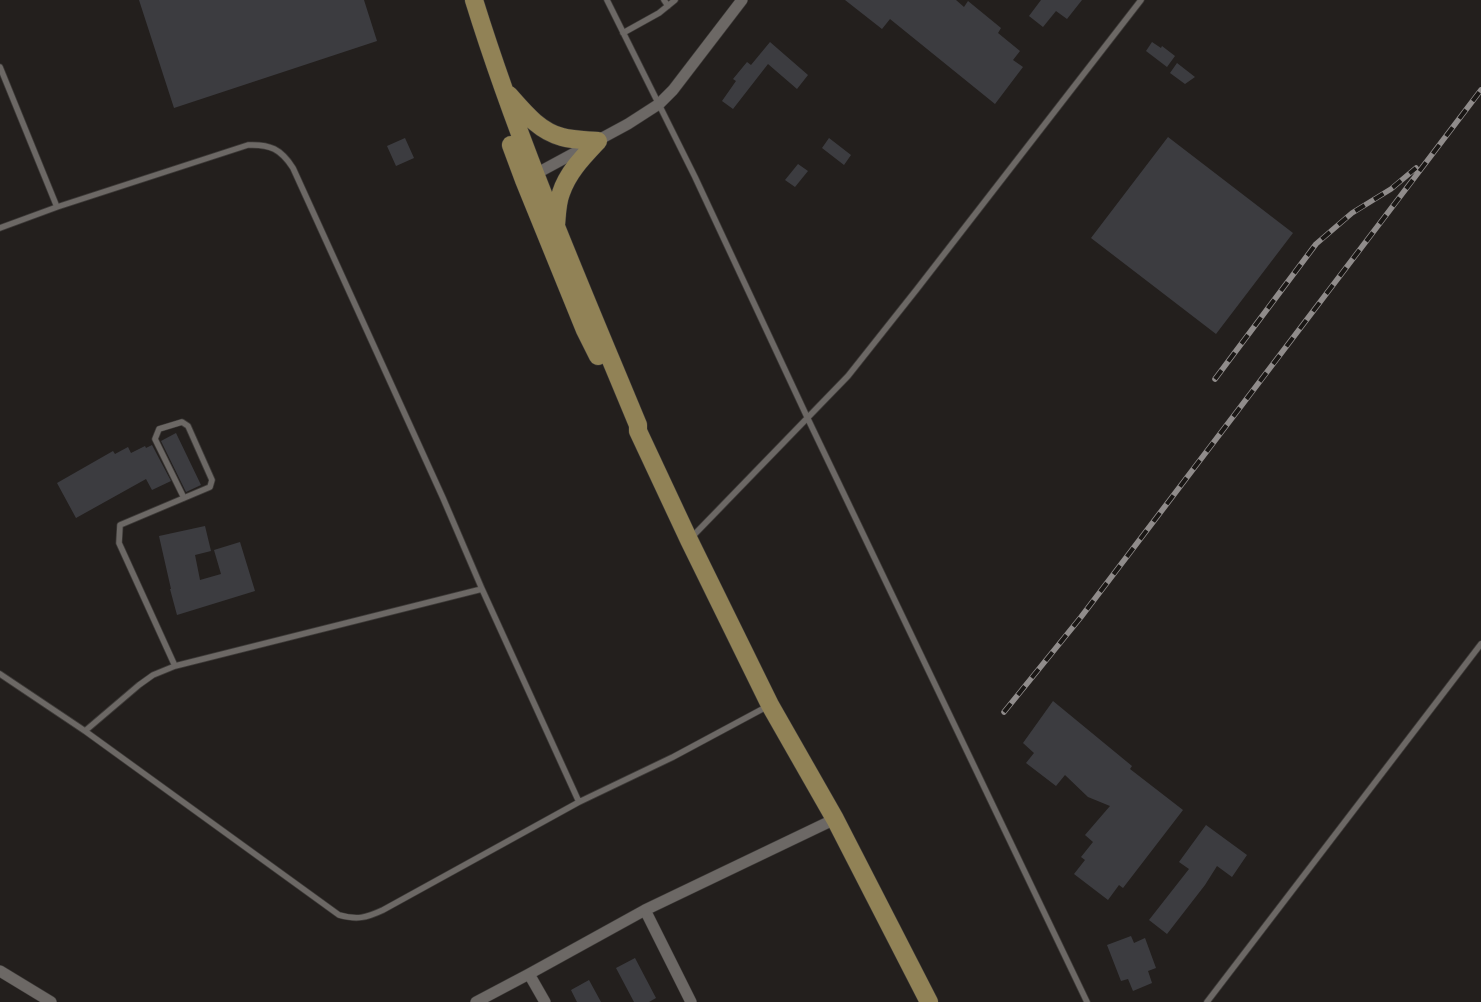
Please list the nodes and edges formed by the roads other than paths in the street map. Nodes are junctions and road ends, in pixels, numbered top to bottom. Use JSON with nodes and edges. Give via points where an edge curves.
{"nodes":[{"id":1,"x":463,"y":0,"type":"edge"},
{"id":2,"x":474,"y":0,"type":"edge"},
{"id":3,"x":607,"y":0,"type":"edge"},
{"id":4,"x":664,"y":0,"type":"edge"},
{"id":5,"x":675,"y":0,"type":"edge"},
{"id":6,"x":742,"y":0,"type":"edge"},
{"id":7,"x":1141,"y":0,"type":"edge"},
{"id":8,"x":668,"y":6,"type":"junction"},
{"id":9,"x":623,"y":34,"type":"junction"},
{"id":10,"x":0,"y":67,"type":"edge"},
{"id":11,"x":503,"y":88,"type":"junction"},
{"id":12,"x":659,"y":104,"type":"junction"},
{"id":13,"x":598,"y":141,"type":"junction"},
{"id":14,"x":529,"y":177,"type":"junction"},
{"id":15,"x":57,"y":208,"type":"junction"},
{"id":16,"x":556,"y":226,"type":"junction"},
{"id":17,"x":0,"y":228,"type":"edge"},
{"id":18,"x":808,"y":419,"type":"junction"},
{"id":19,"x":638,"y":431,"type":"junction"},
{"id":20,"x":184,"y":498,"type":"junction"},
{"id":21,"x":689,"y":540,"type":"junction"},
{"id":22,"x":482,"y":589,"type":"junction"},
{"id":23,"x":1481,"y":644,"type":"edge"},
{"id":24,"x":175,"y":666,"type":"junction"},
{"id":25,"x":0,"y":674,"type":"edge"},
{"id":26,"x":770,"y":705,"type":"junction"},
{"id":27,"x":85,"y":731,"type":"junction"},
{"id":28,"x":579,"y":802,"type":"junction"},
{"id":29,"x":835,"y":819,"type":"junction"},
{"id":30,"x":645,"y":910,"type":"junction"},
{"id":31,"x":0,"y":971,"type":"edge"},
{"id":32,"x":529,"y":974,"type":"junction"},
{"id":33,"x":51,"y":1002,"type":"edge"},
{"id":34,"x":476,"y":1002,"type":"edge"},
{"id":35,"x":545,"y":1002,"type":"edge"},
{"id":36,"x":692,"y":1002,"type":"edge"},
{"id":37,"x":929,"y":1002,"type":"edge"},
{"id":38,"x":1087,"y":1002,"type":"edge"},
{"id":39,"x":1206,"y":1002,"type":"edge"}],
"edges":[{"from":1,"to":14,"type":"main road","via":[[488,82]]},
{"from":2,"to":11,"type":"main road"},
{"from":3,"to":9,"type":"lane"},
{"from":4,"to":8,"type":"lane"},
{"from":5,"to":8,"type":"lane"},
{"from":6,"to":12,"type":"street"},
{"from":7,"to":18,"type":"lane","via":[[912,297],[848,376]]},
{"from":8,"to":9,"type":"lane"},
{"from":9,"to":12,"type":"lane"},
{"from":10,"to":15,"type":"lane"},
{"from":11,"to":13,"type":"main road","via":[[534,122],[548,131],[562,137]]},
{"from":11,"to":14,"type":"main road"},
{"from":12,"to":13,"type":"street"},
{"from":12,"to":18,"type":"lane"},
{"from":13,"to":14,"type":"street"},
{"from":13,"to":16,"type":"main road","via":[[566,181],[560,194]]},
{"from":14,"to":16,"type":"main road"},
{"from":14,"to":19,"type":"main road","via":[[585,330],[614,392]]},
{"from":15,"to":17,"type":"lane"},
{"from":15,"to":22,"type":"lane","via":[[248,145],[262,145],[286,156]]},
{"from":16,"to":19,"type":"main road"},
{"from":18,"to":21,"type":"lane"},
{"from":18,"to":38,"type":"lane"},
{"from":19,"to":21,"type":"main road"},
{"from":20,"to":20,"type":"lane","via":[[210,487],[212,480],[188,426],[182,422],[158,429],[155,439]]},
{"from":20,"to":24,"type":"lane","via":[[120,525],[119,543]]},
{"from":21,"to":26,"type":"main road"},
{"from":22,"to":24,"type":"lane"},
{"from":22,"to":28,"type":"lane"},
{"from":23,"to":39,"type":"lane"},
{"from":24,"to":27,"type":"lane","via":[[139,685]]},
{"from":25,"to":27,"type":"lane"},
{"from":26,"to":28,"type":"lane"},
{"from":26,"to":29,"type":"main road"},
{"from":27,"to":28,"type":"lane","via":[[339,915],[352,919],[368,917],[383,910]]},
{"from":29,"to":30,"type":"street"},
{"from":29,"to":37,"type":"main road"},
{"from":30,"to":32,"type":"street"},
{"from":30,"to":36,"type":"street"},
{"from":31,"to":33,"type":"street"},
{"from":32,"to":34,"type":"street"},
{"from":32,"to":35,"type":"street"}]}
